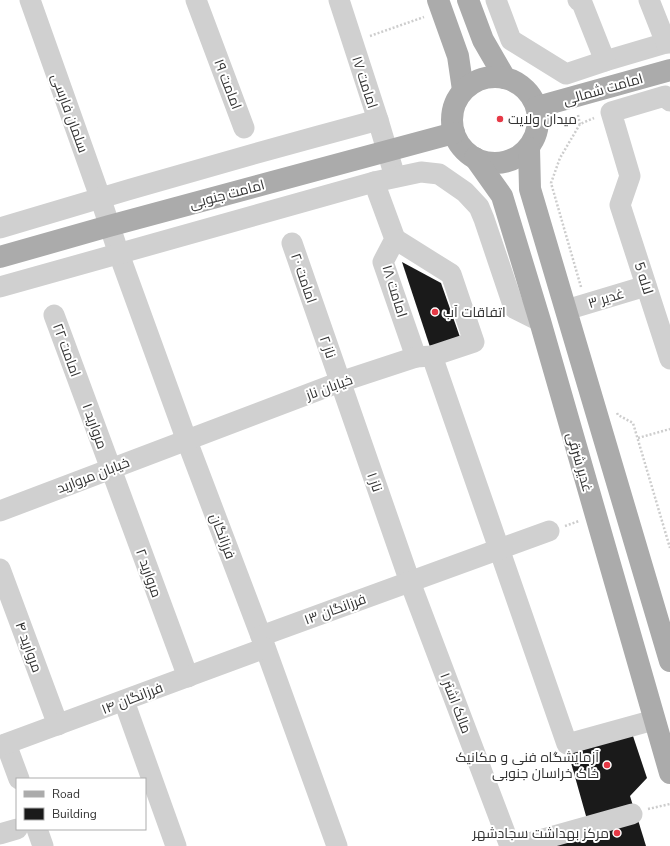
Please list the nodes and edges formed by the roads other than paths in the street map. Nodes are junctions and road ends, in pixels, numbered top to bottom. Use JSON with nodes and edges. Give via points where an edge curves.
{"nodes":[{"id":1,"x":30,"y":0,"type":"edge"},
{"id":2,"x":196,"y":0,"type":"edge"},
{"id":3,"x":339,"y":0,"type":"edge"},
{"id":4,"x":468,"y":0,"type":"edge"},
{"id":5,"x":496,"y":0,"type":"edge"},
{"id":6,"x":578,"y":0,"type":"edge"},
{"id":7,"x":649,"y":0,"type":"edge"},
{"id":8,"x":440,"y":5,"type":"edge"},
{"id":9,"x":668,"y":43,"type":"edge"},
{"id":10,"x":605,"y":61,"type":"junction"},
{"id":11,"x":670,"y":70,"type":"edge"},
{"id":12,"x":505,"y":78,"type":"junction"},
{"id":13,"x":463,"y":90,"type":"junction"},
{"id":14,"x":670,"y":101,"type":"edge"},
{"id":15,"x":537,"y":107,"type":"junction"},
{"id":16,"x":378,"y":120,"type":"junction"},
{"id":17,"x":244,"y":128,"type":"dead end"},
{"id":18,"x":454,"y":133,"type":"junction"},
{"id":19,"x":529,"y":148,"type":"junction"},
{"id":20,"x":387,"y":151,"type":"junction"},
{"id":21,"x":475,"y":158,"type":"junction"},
{"id":22,"x":395,"y":177,"type":"junction"},
{"id":23,"x":374,"y":182,"type":"junction"},
{"id":24,"x":100,"y":197,"type":"junction"},
{"id":25,"x":109,"y":226,"type":"junction"},
{"id":26,"x":0,"y":228,"type":"edge"},
{"id":27,"x":396,"y":239,"type":"junction"},
{"id":28,"x":292,"y":243,"type":"dead end"},
{"id":29,"x":119,"y":254,"type":"junction"},
{"id":30,"x":0,"y":257,"type":"edge"},
{"id":31,"x":646,"y":286,"type":"junction"},
{"id":32,"x":0,"y":287,"type":"edge"},
{"id":33,"x":576,"y":307,"type":"junction"},
{"id":34,"x":316,"y":313,"type":"joint"},
{"id":35,"x":54,"y":315,"type":"dead end"},
{"id":36,"x":540,"y":321,"type":"junction"},
{"id":37,"x":669,"y":356,"type":"edge"},
{"id":38,"x":424,"y":357,"type":"junction"},
{"id":39,"x":340,"y":382,"type":"junction"},
{"id":40,"x":80,"y":384,"type":"joint"},
{"id":41,"x":187,"y":441,"type":"junction"},
{"id":42,"x":111,"y":468,"type":"junction"},
{"id":43,"x":0,"y":511,"type":"edge"},
{"id":44,"x":549,"y":531,"type":"road end"},
{"id":45,"x":499,"y":549,"type":"junction"},
{"id":46,"x":0,"y":569,"type":"edge"},
{"id":47,"x":410,"y":582,"type":"junction"},
{"id":48,"x":263,"y":642,"type":"junction"},
{"id":49,"x":670,"y":661,"type":"edge"},
{"id":50,"x":188,"y":677,"type":"junction"},
{"id":51,"x":124,"y":701,"type":"junction"},
{"id":52,"x":654,"y":720,"type":"junction"},
{"id":53,"x":58,"y":725,"type":"junction"},
{"id":54,"x":3,"y":745,"type":"edge"},
{"id":55,"x":670,"y":773,"type":"edge"},
{"id":56,"x":19,"y":778,"type":"edge"},
{"id":57,"x":632,"y":814,"type":"road end"},
{"id":58,"x":16,"y":828,"type":"edge"},
{"id":59,"x":37,"y":830,"type":"edge"},
{"id":60,"x":0,"y":834,"type":"edge"},
{"id":61,"x":44,"y":846,"type":"edge"},
{"id":62,"x":176,"y":846,"type":"edge"},
{"id":63,"x":337,"y":846,"type":"edge"},
{"id":64,"x":510,"y":846,"type":"edge"},
{"id":65,"x":518,"y":846,"type":"edge"}],
"edges":[{"from":1,"to":24,"type":"street","name":"سلمان فارسی"},
{"from":2,"to":17,"type":"street","name":"امامت ۱۹"},
{"from":3,"to":16,"type":"street","name":"امامت ۱۷"},
{"from":4,"to":12,"type":"main road","via":[[485,44]]},
{"from":5,"to":10,"type":"street","via":[[511,40],[566,74]]},
{"from":6,"to":10,"type":"street","via":[[582,2]]},
{"from":7,"to":9,"type":"street"},
{"from":8,"to":13,"type":"main road","via":[[458,56]]},
{"from":9,"to":10,"type":"street"},
{"from":11,"to":15,"type":"main road","name":"امامت شمالی"},
{"from":12,"to":13,"type":"main road","via":[[482,78]]},
{"from":12,"to":15,"type":"main road","via":[[516,81],[525,88]]},
{"from":13,"to":18,"type":"main road","via":[[453,110]]},
{"from":14,"to":31,"type":"street","name":"لاله 5","via":[[665,96],[611,112],[630,176],[620,204]]},
{"from":15,"to":19,"type":"main road","via":[[538,130]]},
{"from":16,"to":20,"type":"street","name":"امامت ۱۷"},
{"from":16,"to":24,"type":"street"},
{"from":18,"to":20,"type":"main road","name":"امامت جنوبی"},
{"from":18,"to":21,"type":"main road","via":[[465,152]]},
{"from":19,"to":21,"type":"main road","via":[[508,162],[497,164]]},
{"from":19,"to":33,"type":"main road","name":"غدیر شرقی","via":[[530,189]]},
{"from":20,"to":22,"type":"street","name":"امامت ۱۷"},
{"from":20,"to":25,"type":"main road","name":"امامت جنوبی"},
{"from":21,"to":36,"type":"main road","name":"غدیر شرقی","via":[[502,196]]},
{"from":22,"to":23,"type":"street"},
{"from":22,"to":36,"type":"street","via":[[421,172],[439,174],[465,192],[479,207],[514,308]]},
{"from":23,"to":27,"type":"street"},
{"from":23,"to":29,"type":"street"},
{"from":24,"to":25,"type":"street","name":"سلمان فارسی"},
{"from":24,"to":26,"type":"street"},
{"from":25,"to":29,"type":"street","name":"فرزانگان"},
{"from":25,"to":30,"type":"main road","name":"امامت جنوبی"},
{"from":27,"to":38,"type":"street","name":"امامت ۱۸","via":[[383,262]]},
{"from":27,"to":38,"type":"street","name":"خیابان ناز","via":[[451,274],[474,342]]},
{"from":28,"to":34,"type":"street","name":"امامت ۲۰"},
{"from":29,"to":32,"type":"street"},
{"from":29,"to":41,"type":"street","name":"فرزانگان"},
{"from":31,"to":33,"type":"street","name":"غدیر ۳"},
{"from":31,"to":37,"type":"street","name":"لاله 5"},
{"from":33,"to":49,"type":"main road","name":"غدیر شرقی"},
{"from":34,"to":39,"type":"street","name":"ناز ۲"},
{"from":35,"to":40,"type":"street","name":"امامت ۲۲"},
{"from":36,"to":52,"type":"main road","name":"غدیر شرقی"},
{"from":38,"to":39,"type":"street","name":"خیابان ناز"},
{"from":38,"to":45,"type":"street","name":"امامت ۱۸"},
{"from":39,"to":41,"type":"street","name":"خیابان ناز"},
{"from":39,"to":47,"type":"street","name":"ناز ۱"},
{"from":40,"to":42,"type":"street","name":"مروارید ۱"},
{"from":41,"to":42,"type":"street","name":"خیابان مروارید"},
{"from":41,"to":48,"type":"street","name":"فرزانگان"},
{"from":42,"to":43,"type":"street","name":"خیابان مروارید"},
{"from":42,"to":50,"type":"street","name":"مروارید ۲"},
{"from":44,"to":45,"type":"street","name":"فرزانگان ۱۳"},
{"from":45,"to":47,"type":"street","name":"فرزانگان ۱۳"},
{"from":45,"to":52,"type":"street","name":"امامت ۱۸","via":[[567,744]]},
{"from":46,"to":53,"type":"street","name":"مروارید ۴"},
{"from":47,"to":48,"type":"street","name":"فرزانگان ۱۳"},
{"from":47,"to":64,"type":"street","name":"مالک اشتر ۱"},
{"from":48,"to":50,"type":"street","name":"فرزانگان ۱۴"},
{"from":48,"to":63,"type":"street","name":"فرزانگان"},
{"from":50,"to":51,"type":"street","name":"فرزانگان ۱۴"},
{"from":51,"to":53,"type":"street","name":"فرزانگان ۱۴"},
{"from":51,"to":62,"type":"street"},
{"from":52,"to":55,"type":"main road","name":"غدیر شرقی"},
{"from":53,"to":54,"type":"street","name":"فرزانگان ۱۴"},
{"from":54,"to":56,"type":"street"},
{"from":57,"to":65,"type":"street"},
{"from":58,"to":60,"type":"street"},
{"from":59,"to":61,"type":"street"}]}
